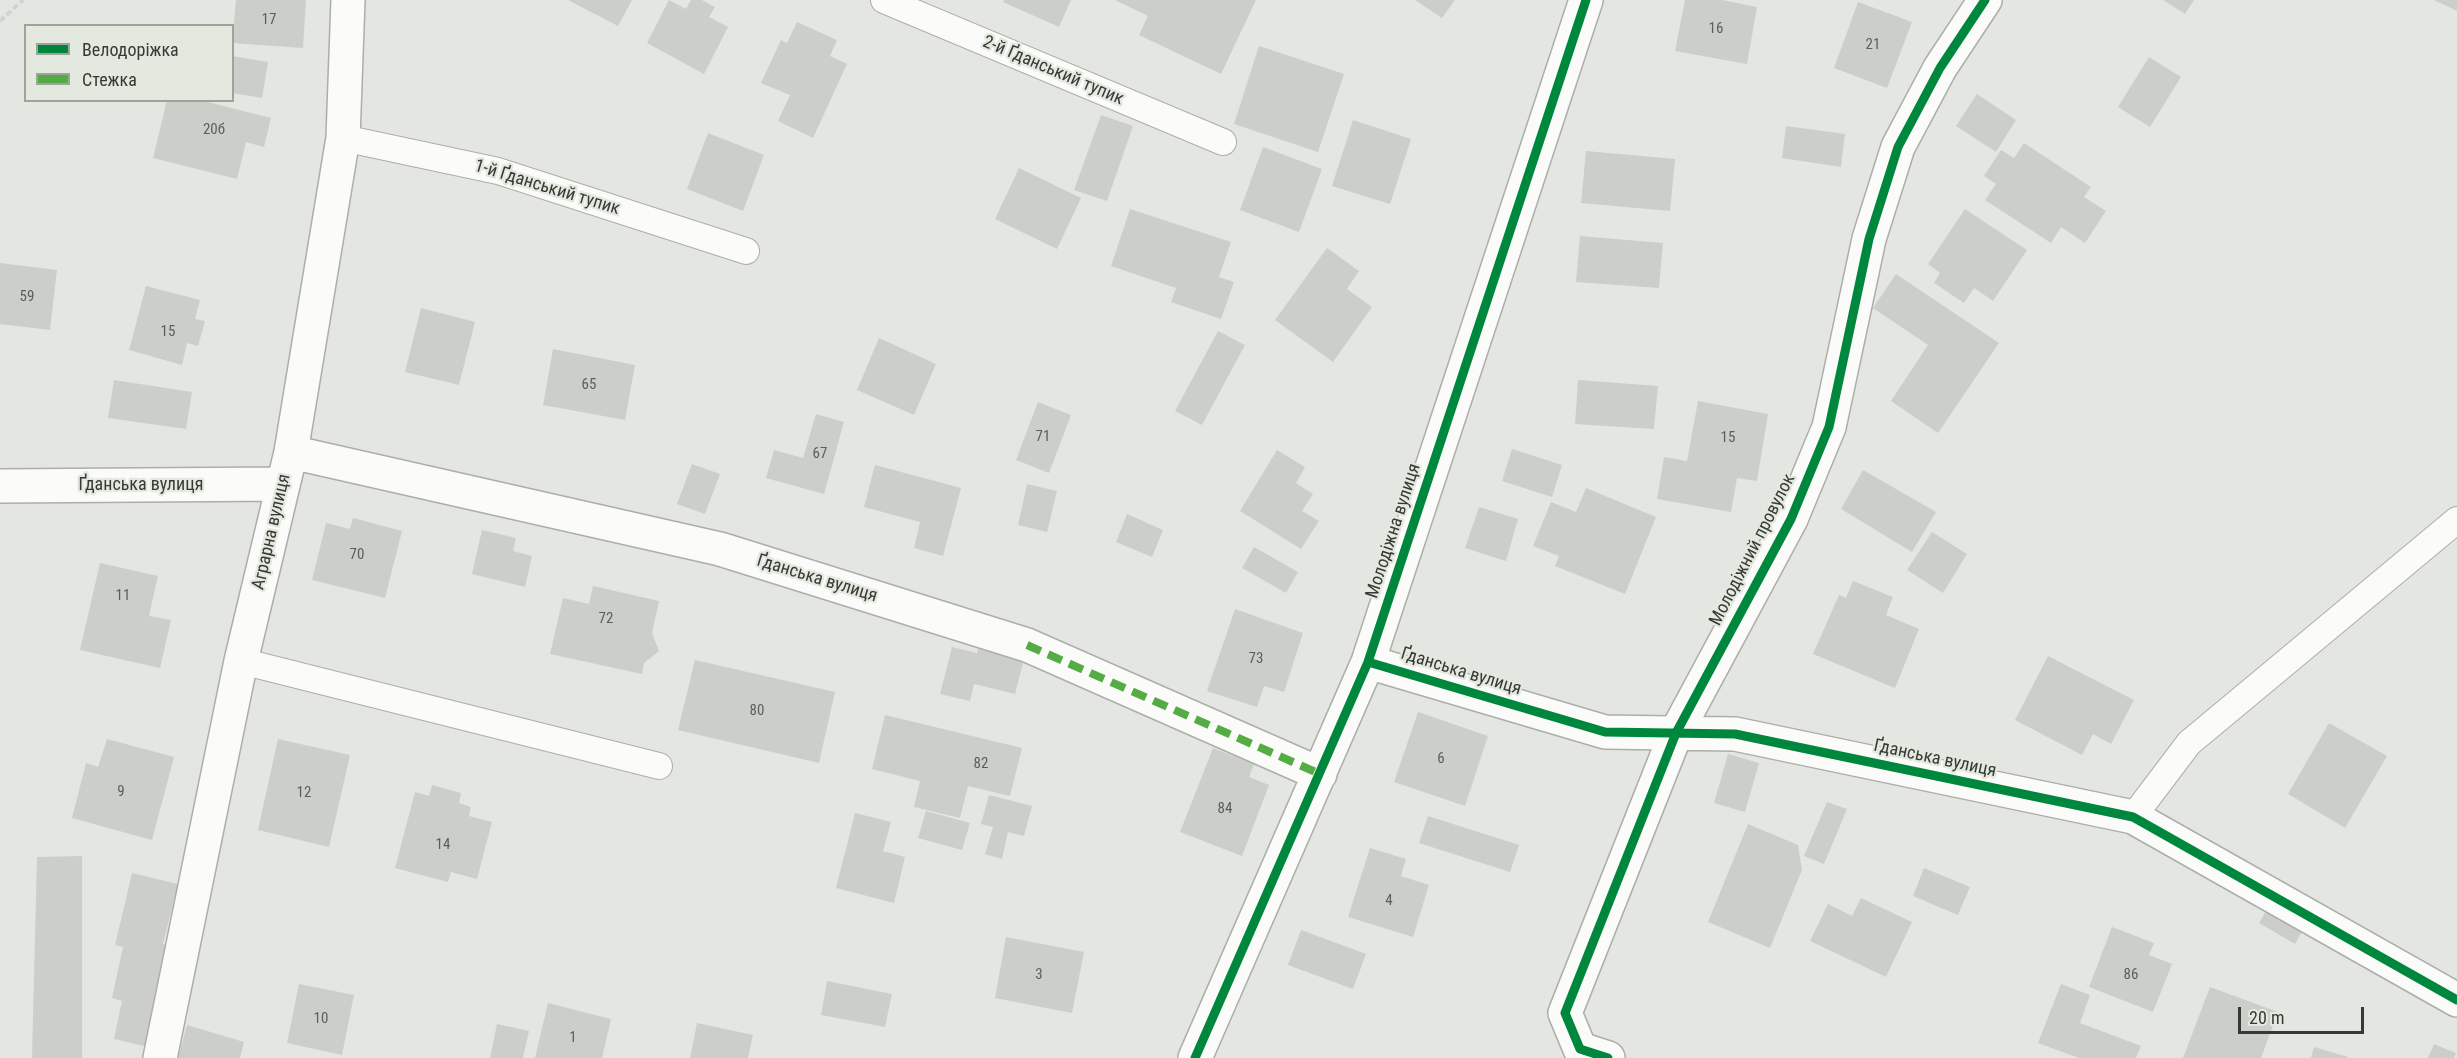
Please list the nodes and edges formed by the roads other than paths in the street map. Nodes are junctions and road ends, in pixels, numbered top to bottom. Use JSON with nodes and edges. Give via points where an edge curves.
{"nodes":[{"id":1,"x":348,"y":0,"type":"edge"},
{"id":2,"x":884,"y":0,"type":"edge"},
{"id":3,"x":1586,"y":0,"type":"edge"},
{"id":4,"x":1985,"y":0,"type":"edge"},
{"id":5,"x":344,"y":138,"type":"junction"},
{"id":6,"x":1223,"y":142,"type":"dead end"},
{"id":7,"x":746,"y":251,"type":"dead end"},
{"id":8,"x":291,"y":452,"type":"junction"},
{"id":9,"x":282,"y":484,"type":"junction"},
{"id":10,"x":0,"y":486,"type":"edge"},
{"id":11,"x":2457,"y":520,"type":"edge"},
{"id":12,"x":241,"y":661,"type":"junction"},
{"id":13,"x":1368,"y":662,"type":"junction"},
{"id":14,"x":1676,"y":733,"type":"junction"},
{"id":15,"x":659,"y":766,"type":"dead end"},
{"id":16,"x":1320,"y":774,"type":"junction"},
{"id":17,"x":2133,"y":817,"type":"junction"},
{"id":18,"x":2457,"y":1000,"type":"edge"},
{"id":19,"x":160,"y":1058,"type":"edge"},
{"id":20,"x":1195,"y":1058,"type":"edge"},
{"id":21,"x":1608,"y":1058,"type":"edge"}],
"edges":[{"from":1,"to":5,"type":"street","name":"Аграрна вулиця"},
{"from":2,"to":6,"type":"lane","name":"2-й Ґданський тупик"},
{"from":3,"to":13,"type":"street","name":"Молодіжна вулиця"},
{"from":4,"to":14,"type":"street","name":"Молодіжний провулок","via":[[1940,68],[1898,147],[1869,238],[1829,427],[1791,519]]},
{"from":5,"to":7,"type":"lane","name":"1-й Ґданський тупик","via":[[498,171]]},
{"from":5,"to":8,"type":"street","name":"Аграрна вулиця"},
{"from":8,"to":9,"type":"street","name":"Аграрна вулиця"},
{"from":8,"to":16,"type":"street","name":"Ґданська вулиця","via":[[720,549],[1027,645]]},
{"from":9,"to":10,"type":"street","name":"Ґданська вулиця"},
{"from":9,"to":12,"type":"street","name":"Аграрна вулиця"},
{"from":11,"to":17,"type":"lane","via":[[2189,743]]},
{"from":12,"to":15,"type":"lane"},
{"from":12,"to":19,"type":"street","name":"Аграрна вулиця"},
{"from":13,"to":14,"type":"street","name":"Ґданська вулиця","via":[[1605,732]]},
{"from":13,"to":16,"type":"street","name":"Молодіжна вулиця"},
{"from":14,"to":17,"type":"street","name":"Ґданська вулиця","via":[[1734,734]]},
{"from":14,"to":21,"type":"street","name":"Молодіжний провулок","via":[[1564,1013],[1580,1049]]},
{"from":16,"to":20,"type":"street","name":"Молодіжна вулиця"},
{"from":17,"to":18,"type":"street","name":"Ґданська вулиця"}]}
